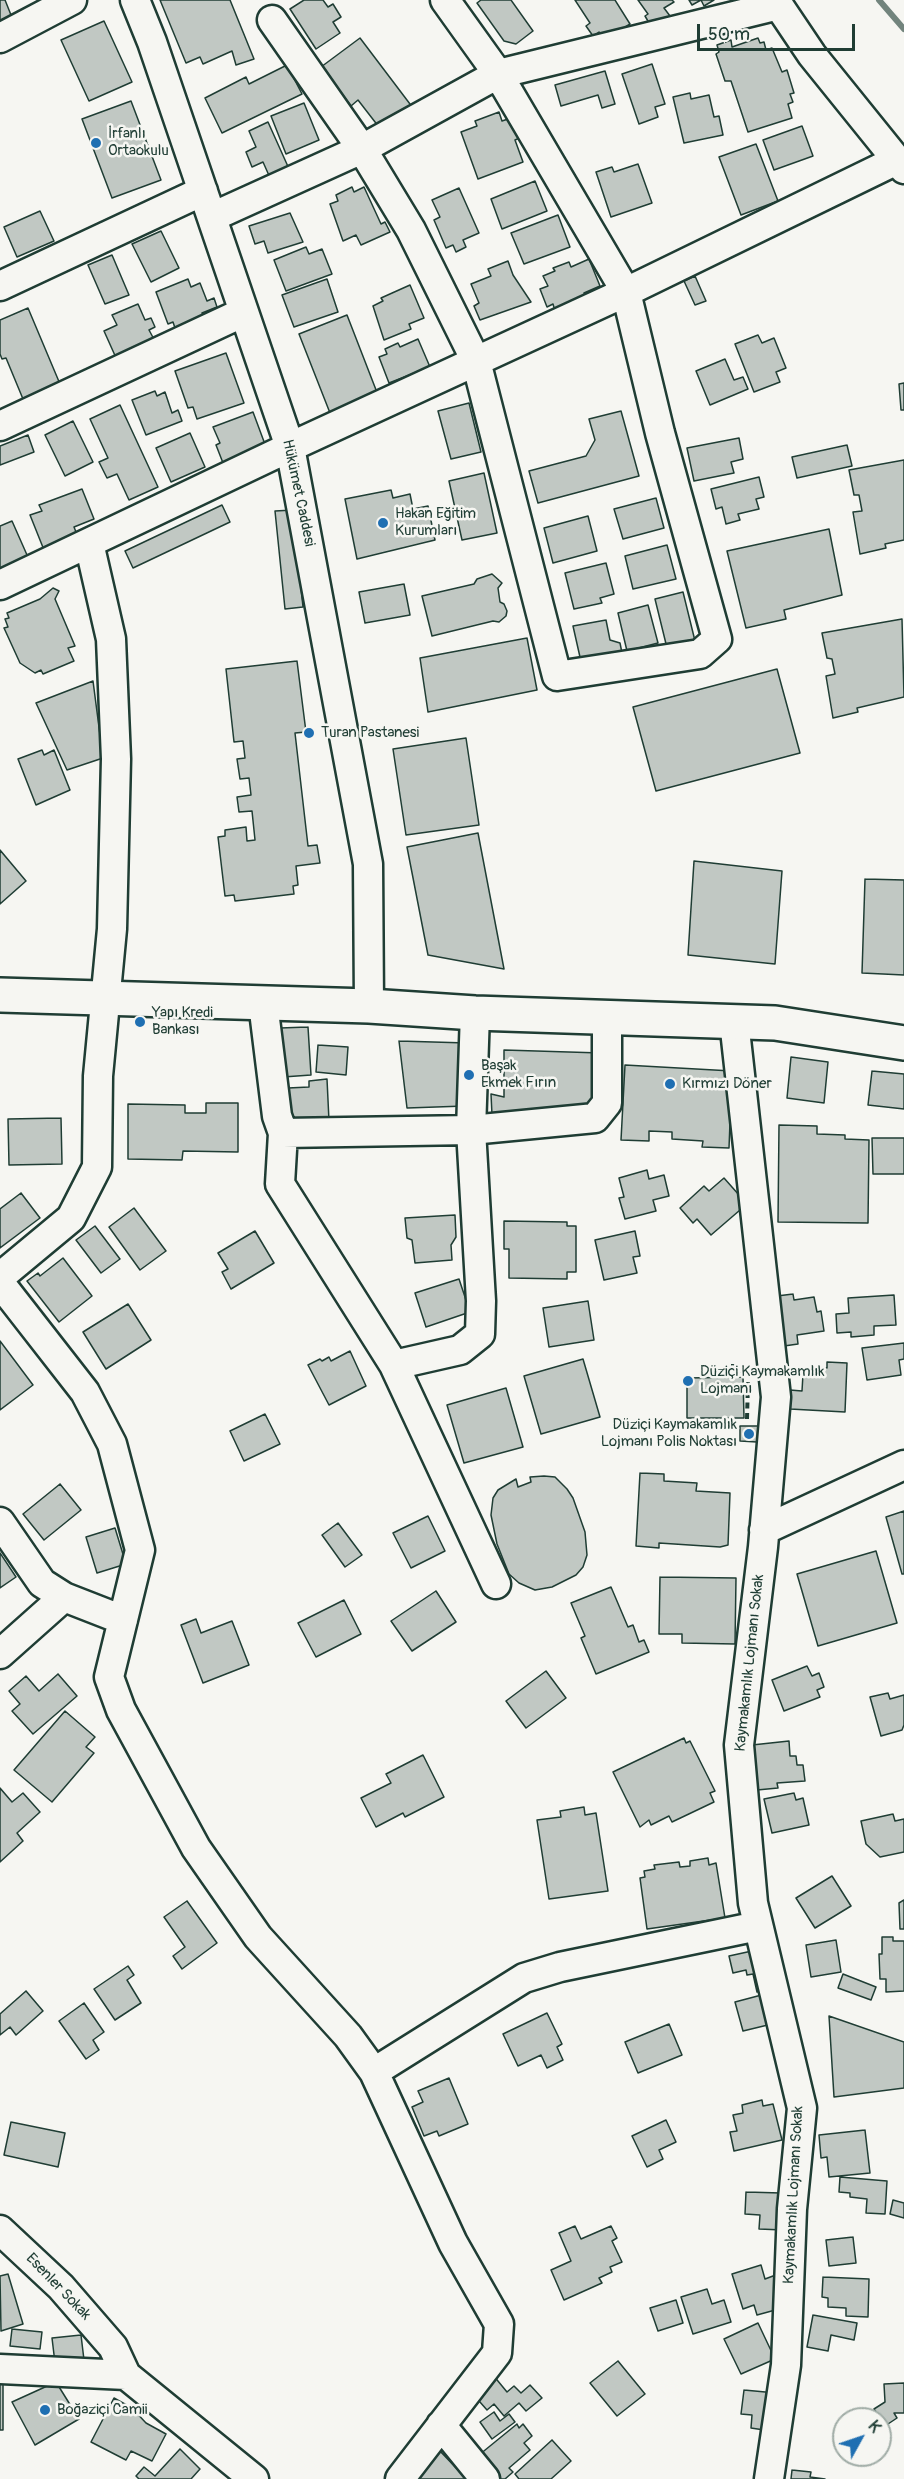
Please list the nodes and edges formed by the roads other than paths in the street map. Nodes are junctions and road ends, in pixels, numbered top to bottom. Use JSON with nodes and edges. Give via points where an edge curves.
{"nodes":[{"id":1,"x":72,"y":0,"type":"edge"},
{"id":2,"x":135,"y":0,"type":"edge"},
{"id":3,"x":445,"y":0,"type":"edge"},
{"id":4,"x":777,"y":2,"type":"edge"},
{"id":5,"x":272,"y":20,"type":"dead end"},
{"id":6,"x":0,"y":38,"type":"edge"},
{"id":7,"x":498,"y":74,"type":"junction"},
{"id":8,"x":362,"y":148,"type":"junction"},
{"id":9,"x":900,"y":164,"type":"edge"},
{"id":10,"x":202,"y":190,"type":"junction"},
{"id":11,"x":212,"y":217,"type":"junction"},
{"id":12,"x":0,"y":286,"type":"edge"},
{"id":13,"x":626,"y":292,"type":"junction"},
{"id":14,"x":244,"y":312,"type":"junction"},
{"id":15,"x":476,"y":362,"type":"junction"},
{"id":16,"x":0,"y":426,"type":"edge"},
{"id":17,"x":290,"y":447,"type":"junction"},
{"id":18,"x":89,"y":543,"type":"junction"},
{"id":19,"x":0,"y":585,"type":"edge"},
{"id":20,"x":0,"y":995,"type":"edge"},
{"id":21,"x":107,"y":998,"type":"junction"},
{"id":22,"x":263,"y":1003,"type":"junction"},
{"id":23,"x":369,"y":1006,"type":"junction"},
{"id":24,"x":475,"y":1013,"type":"junction"},
{"id":25,"x":607,"y":1016,"type":"junction"},
{"id":26,"x":734,"y":1021,"type":"junction"},
{"id":27,"x":904,"y":1043,"type":"edge"},
{"id":28,"x":471,"y":1130,"type":"junction"},
{"id":29,"x":283,"y":1133,"type":"junction"},
{"id":30,"x":0,"y":1277,"type":"edge"},
{"id":31,"x":0,"y":1283,"type":"edge"},
{"id":32,"x":394,"y":1365,"type":"junction"},
{"id":33,"x":904,"y":1466,"type":"edge"},
{"id":34,"x":0,"y":1522,"type":"edge"},
{"id":35,"x":764,"y":1530,"type":"junction"},
{"id":36,"x":496,"y":1584,"type":"dead end"},
{"id":37,"x":64,"y":1598,"type":"junction"},
{"id":38,"x":123,"y":1620,"type":"junction"},
{"id":39,"x":0,"y":1654,"type":"edge"},
{"id":40,"x":758,"y":1926,"type":"junction"},
{"id":41,"x":374,"y":2072,"type":"junction"},
{"id":42,"x":0,"y":2230,"type":"edge"},
{"id":43,"x":0,"y":2369,"type":"edge"},
{"id":44,"x":126,"y":2375,"type":"junction"},
{"id":45,"x":441,"y":2425,"type":"junction"},
{"id":46,"x":254,"y":2479,"type":"edge"},
{"id":47,"x":400,"y":2479,"type":"edge"},
{"id":48,"x":485,"y":2479,"type":"edge"},
{"id":49,"x":769,"y":2479,"type":"edge"}],
"edges":[{"from":1,"to":6,"type":"street"},
{"from":2,"to":10,"type":"street","name":"Hükümet Caddesi"},
{"from":3,"to":7,"type":"street"},
{"from":4,"to":7,"type":"street"},
{"from":4,"to":9,"type":"street","via":[[812,55]]},
{"from":5,"to":8,"type":"street"},
{"from":7,"to":8,"type":"street"},
{"from":7,"to":13,"type":"street"},
{"from":8,"to":11,"type":"street"},
{"from":8,"to":15,"type":"street","via":[[411,230]]},
{"from":9,"to":13,"type":"street"},
{"from":10,"to":11,"type":"street","name":"Hükümet Caddesi"},
{"from":10,"to":12,"type":"street"},
{"from":11,"to":14,"type":"street","name":"Hükümet Caddesi"},
{"from":13,"to":15,"type":"street"},
{"from":13,"to":15,"type":"street","via":[[717,639],[700,654],[557,676]]},
{"from":14,"to":16,"type":"street"},
{"from":14,"to":17,"type":"street","name":"Hükümet Caddesi"},
{"from":15,"to":17,"type":"street"},
{"from":17,"to":18,"type":"street"},
{"from":17,"to":23,"type":"street","name":"Hükümet Caddesi","via":[[368,864]]},
{"from":18,"to":19,"type":"street"},
{"from":18,"to":21,"type":"street","via":[[111,639],[116,759]]},
{"from":20,"to":21,"type":"main road"},
{"from":21,"to":22,"type":"main road"},
{"from":21,"to":30,"type":"street","via":[[98,1076],[97,1167],[70,1218]]},
{"from":22,"to":23,"type":"main road"},
{"from":22,"to":29,"type":"street","via":[[277,1116]]},
{"from":23,"to":24,"type":"main road"},
{"from":24,"to":25,"type":"main road"},
{"from":24,"to":28,"type":"street"},
{"from":25,"to":26,"type":"main road"},
{"from":25,"to":28,"type":"street","via":[[607,1103],[595,1118]]},
{"from":26,"to":27,"type":"main road","via":[[775,1023]]},
{"from":26,"to":35,"type":"street","name":"Kaymakamlık Lojmanı Sokak","via":[[776,1397]]},
{"from":28,"to":29,"type":"street"},
{"from":28,"to":32,"type":"street","via":[[480,1334],[460,1350]]},
{"from":29,"to":32,"type":"street","via":[[280,1184]]},
{"from":31,"to":38,"type":"street","via":[[85,1392],[112,1444],[140,1550]]},
{"from":32,"to":36,"type":"street"},
{"from":33,"to":35,"type":"street"},
{"from":34,"to":37,"type":"street","via":[[42,1583]]},
{"from":35,"to":40,"type":"street","name":"Kaymakamlık Lojmanı Sokak","via":[[739,1745]]},
{"from":37,"to":38,"type":"street"},
{"from":37,"to":39,"type":"street"},
{"from":38,"to":41,"type":"street","via":[[109,1677],[121,1710],[196,1848],[258,1937],[348,2036]]},
{"from":40,"to":41,"type":"street","via":[[524,1978]]},
{"from":40,"to":49,"type":"street","name":"Kaymakamlık Lojmanı Sokak","via":[[802,2108],[792,2210],[786,2365]]},
{"from":41,"to":45,"type":"street","via":[[453,2243],[499,2324],[498,2353]]},
{"from":42,"to":44,"type":"street","name":"Esenler Sokak","via":[[60,2287],[113,2347]]},
{"from":43,"to":44,"type":"street"},
{"from":44,"to":46,"type":"street"},
{"from":45,"to":47,"type":"street"},
{"from":45,"to":48,"type":"street"}]}
